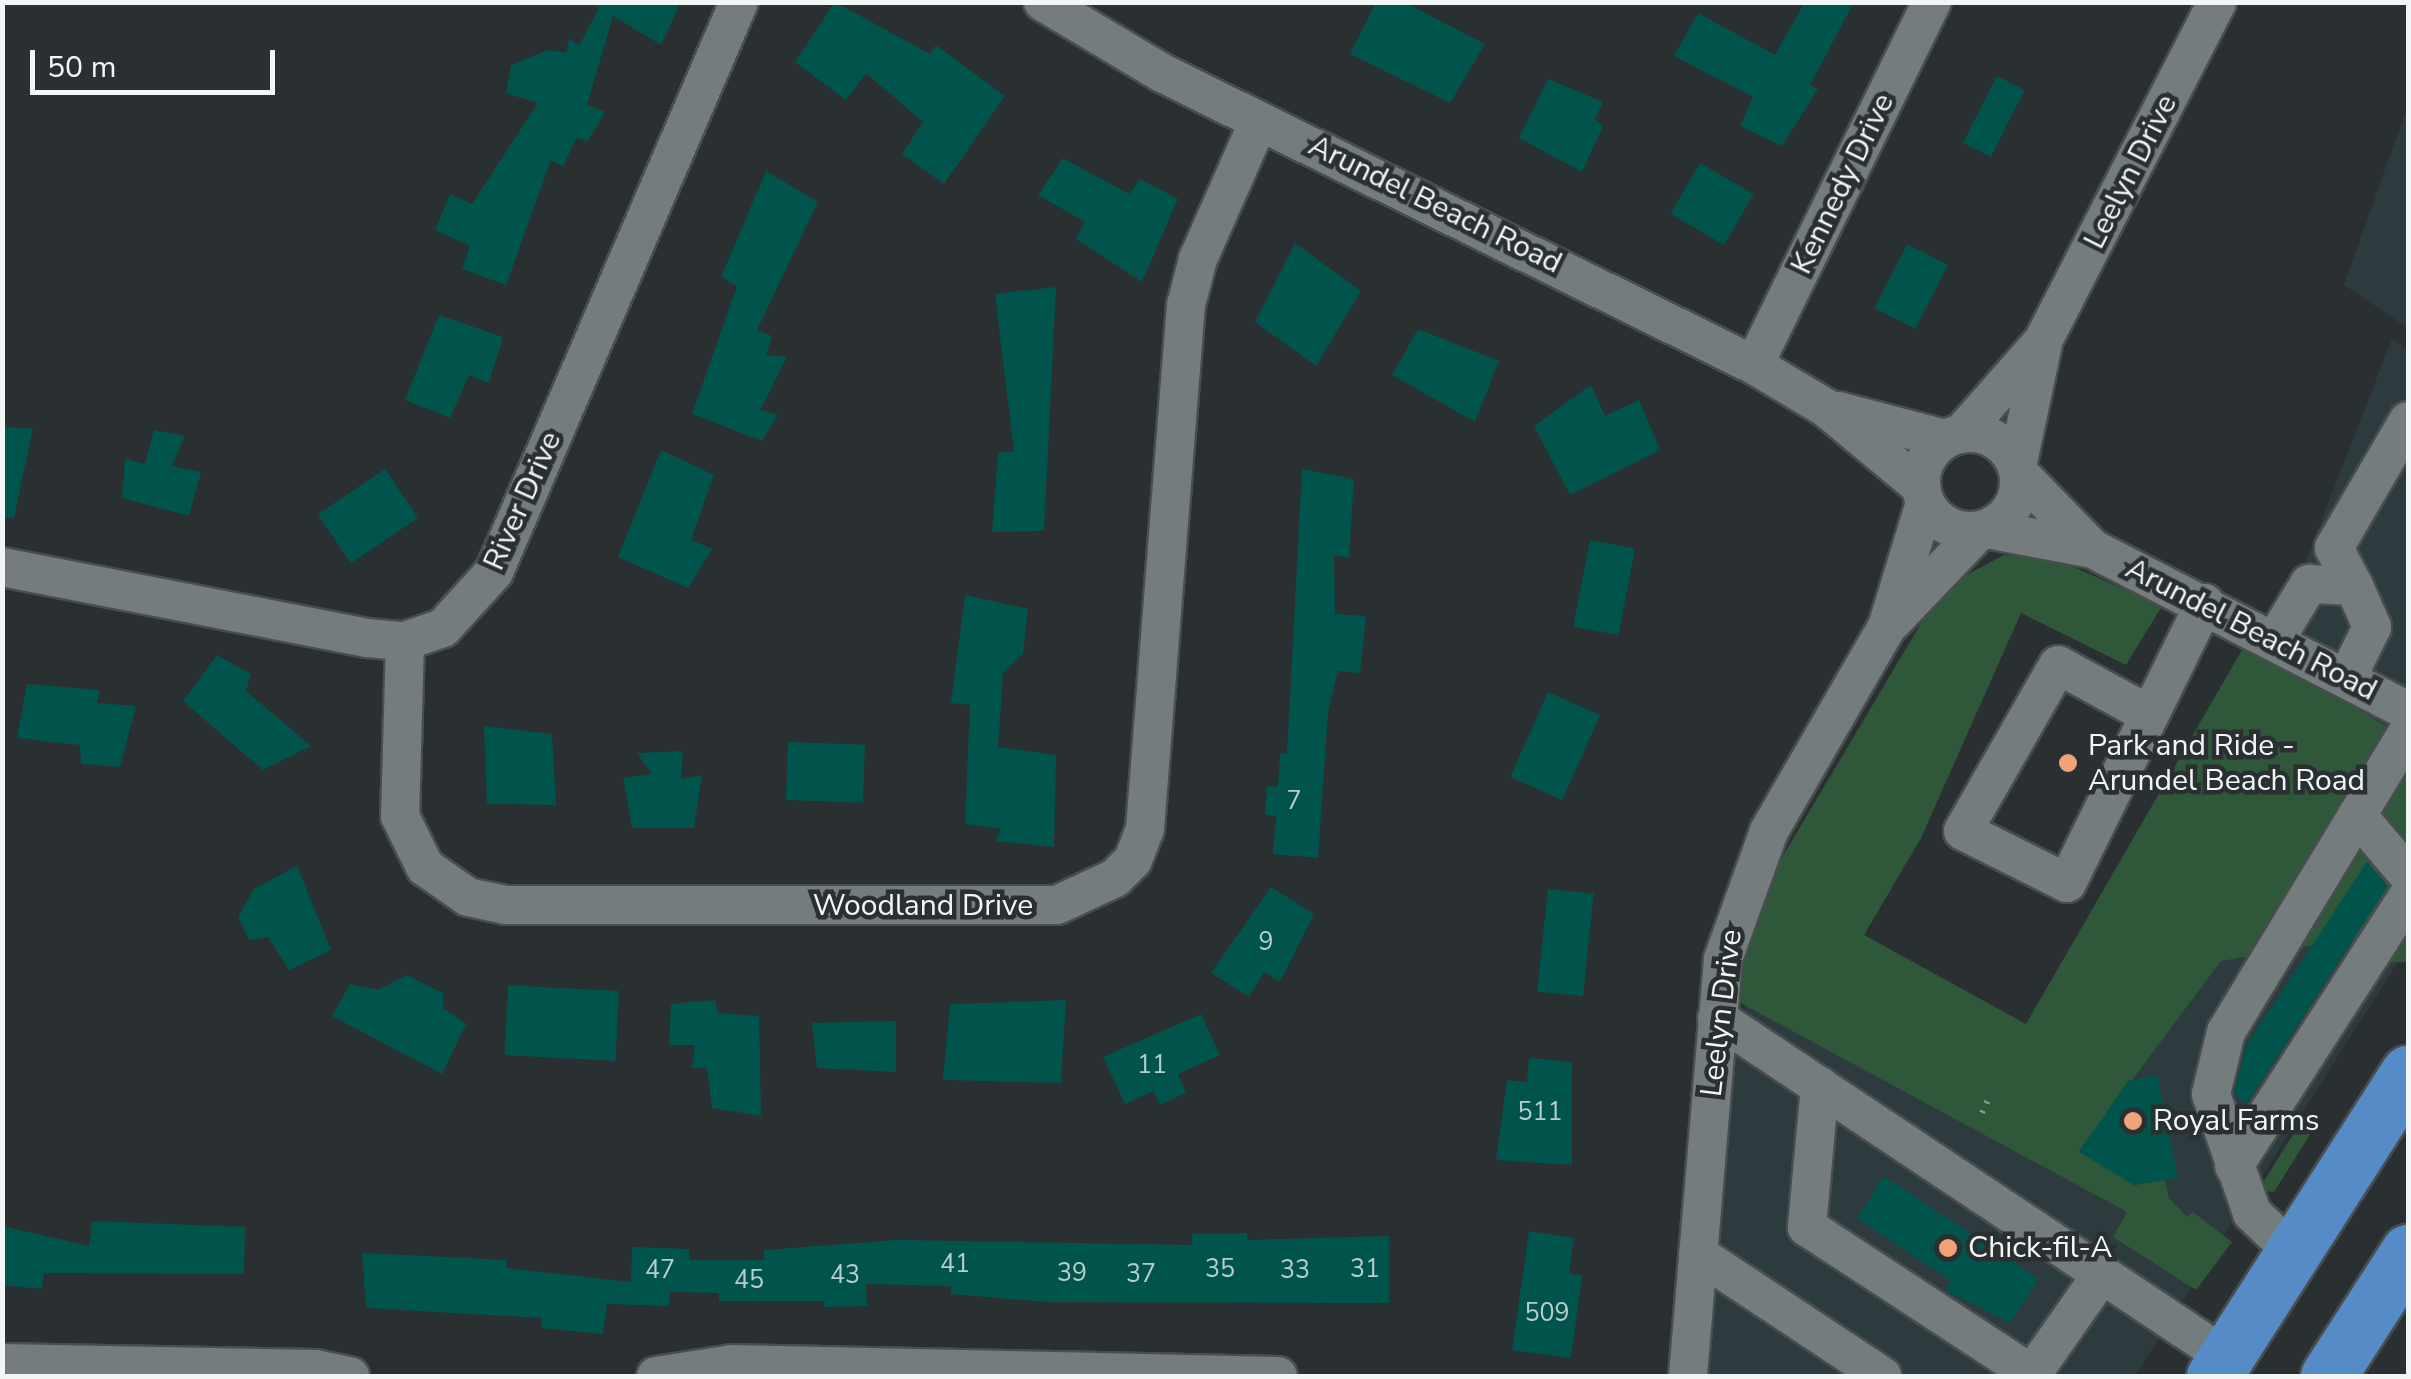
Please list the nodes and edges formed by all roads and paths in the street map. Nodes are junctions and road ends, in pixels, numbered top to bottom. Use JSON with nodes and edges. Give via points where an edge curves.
{"nodes":[{"id":1,"x":739,"y":2,"type":"edge"},
{"id":2,"x":1044,"y":2,"type":"edge"},
{"id":3,"x":1932,"y":2,"type":"edge"},
{"id":4,"x":2217,"y":2,"type":"edge"},
{"id":5,"x":1259,"y":121,"type":"junction"},
{"id":6,"x":2043,"y":341,"type":"junction"},
{"id":7,"x":1754,"y":365,"type":"junction"},
{"id":8,"x":1826,"y":408,"type":"junction"},
{"id":9,"x":2408,"y":421,"type":"edge"},
{"id":10,"x":1953,"y":436,"type":"junction"},
{"id":11,"x":2018,"y":470,"type":"junction"},
{"id":12,"x":1923,"y":495,"type":"junction"},
{"id":13,"x":1983,"y":530,"type":"junction"},
{"id":14,"x":2093,"y":549,"type":"junction"},
{"id":15,"x":2,"y":566,"type":"edge"},
{"id":16,"x":2354,"y":586,"type":"junction"},
{"id":17,"x":2205,"y":603,"type":"junction"},
{"id":18,"x":1887,"y":627,"type":"junction"},
{"id":19,"x":2275,"y":640,"type":"junction"},
{"id":20,"x":405,"y":641,"type":"junction"},
{"id":21,"x":2346,"y":678,"type":"junction"},
{"id":22,"x":2408,"y":711,"type":"edge"},
{"id":23,"x":2148,"y":714,"type":"junction"},
{"id":24,"x":2408,"y":732,"type":"edge"},
{"id":25,"x":2357,"y":815,"type":"junction"},
{"id":26,"x":2408,"y":875,"type":"edge"},
{"id":27,"x":2408,"y":896,"type":"edge"},
{"id":28,"x":1717,"y":1018,"type":"junction"},
{"id":29,"x":2408,"y":1073,"type":"edge"},
{"id":30,"x":1820,"y":1086,"type":"junction"},
{"id":31,"x":1990,"y":1096,"type":"dead end"},
{"id":32,"x":1982,"y":1114,"type":"dead end"},
{"id":33,"x":2234,"y":1166,"type":"junction"},
{"id":34,"x":2293,"y":1252,"type":"junction"},
{"id":35,"x":1698,"y":1254,"type":"junction"},
{"id":36,"x":2406,"y":1261,"type":"edge"},
{"id":37,"x":2100,"y":1277,"type":"junction"},
{"id":38,"x":2,"y":1364,"type":"edge"},
{"id":39,"x":2220,"y":1367,"type":"edge"},
{"id":40,"x":57,"y":1370,"type":"edge"},
{"id":41,"x":350,"y":1376,"type":"edge"},
{"id":42,"x":656,"y":1376,"type":"edge"},
{"id":43,"x":1278,"y":1376,"type":"edge"},
{"id":44,"x":1688,"y":1376,"type":"edge"},
{"id":45,"x":1882,"y":1376,"type":"edge"},
{"id":46,"x":2328,"y":1376,"type":"edge"}],
"edges":[{"from":1,"to":20,"type":"street","name":"River Drive","via":[[494,572],[443,628]]},
{"from":2,"to":5,"type":"street","name":"Arundel Beach Road"},
{"from":3,"to":7,"type":"street","name":"Kennedy Drive"},
{"from":4,"to":6,"type":"street","name":"Leelyn Drive"},
{"from":5,"to":7,"type":"street","name":"Arundel Beach Road"},
{"from":5,"to":20,"type":"street","name":"Woodland Drive","via":[[1198,259],[1186,305],[1145,829],[1133,860],[1115,878],[1057,906],[506,905],[468,896],[425,867],[400,816]]},
{"from":6,"to":10,"type":"street","name":"Leelyn Drive"},
{"from":6,"to":11,"type":"street","name":"Leelyn Drive"},
{"from":7,"to":8,"type":"street","name":"Arundel Beach Road"},
{"from":8,"to":10,"type":"street","name":"Arundel Beach Road"},
{"from":8,"to":12,"type":"street","name":"Arundel Beach Road"},
{"from":9,"to":16,"type":"street","via":[[2334,548]]},
{"from":10,"to":11,"type":"street","via":[[2001,444]]},
{"from":10,"to":12,"type":"street","via":[[1926,460]]},
{"from":11,"to":13,"type":"street","via":[[2016,501]]},
{"from":11,"to":14,"type":"street","name":"Arundel Beach Road"},
{"from":12,"to":13,"type":"street","via":[[1948,526]]},
{"from":12,"to":18,"type":"street","name":"Leelyn Drive"},
{"from":13,"to":14,"type":"street","name":"Arundel Beach Road"},
{"from":13,"to":18,"type":"street","name":"Leelyn Drive"},
{"from":14,"to":17,"type":"street","name":"Arundel Beach Road"},
{"from":15,"to":20,"type":"street"},
{"from":16,"to":19,"type":"street","via":[[2309,584]]},
{"from":16,"to":21,"type":"street","via":[[2372,627]]},
{"from":17,"to":19,"type":"street","name":"Arundel Beach Road"},
{"from":17,"to":23,"type":"street"},
{"from":18,"to":28,"type":"street","name":"Leelyn Drive","via":[[1741,892]]},
{"from":19,"to":21,"type":"street","name":"Arundel Beach Road"},
{"from":21,"to":22,"type":"street","name":"Arundel Beach Road"},
{"from":23,"to":23,"type":"street","via":[[2067,883],[1963,830],[2058,665]]},
{"from":24,"to":25,"type":"street"},
{"from":25,"to":26,"type":"street"},
{"from":25,"to":33,"type":"street","via":[[2226,1032],[2211,1094]]},
{"from":27,"to":33,"type":"street"},
{"from":28,"to":30,"type":"street"},
{"from":28,"to":35,"type":"street","name":"Leelyn Drive"},
{"from":29,"to":34,"type":"highway"},
{"from":30,"to":37,"type":"street"},
{"from":30,"to":37,"type":"street","via":[[1807,1226],[2032,1374]]},
{"from":31,"to":32,"type":"path"},
{"from":33,"to":34,"type":"street","via":[[2252,1213]]},
{"from":34,"to":39,"type":"highway"},
{"from":35,"to":44,"type":"street","name":"Leelyn Drive"},
{"from":35,"to":45,"type":"street"},
{"from":36,"to":46,"type":"highway"},
{"from":37,"to":39,"type":"street"},
{"from":38,"to":40,"type":"street"},
{"from":40,"to":41,"type":"street"},
{"from":42,"to":43,"type":"street","via":[[732,1364]]}]}
